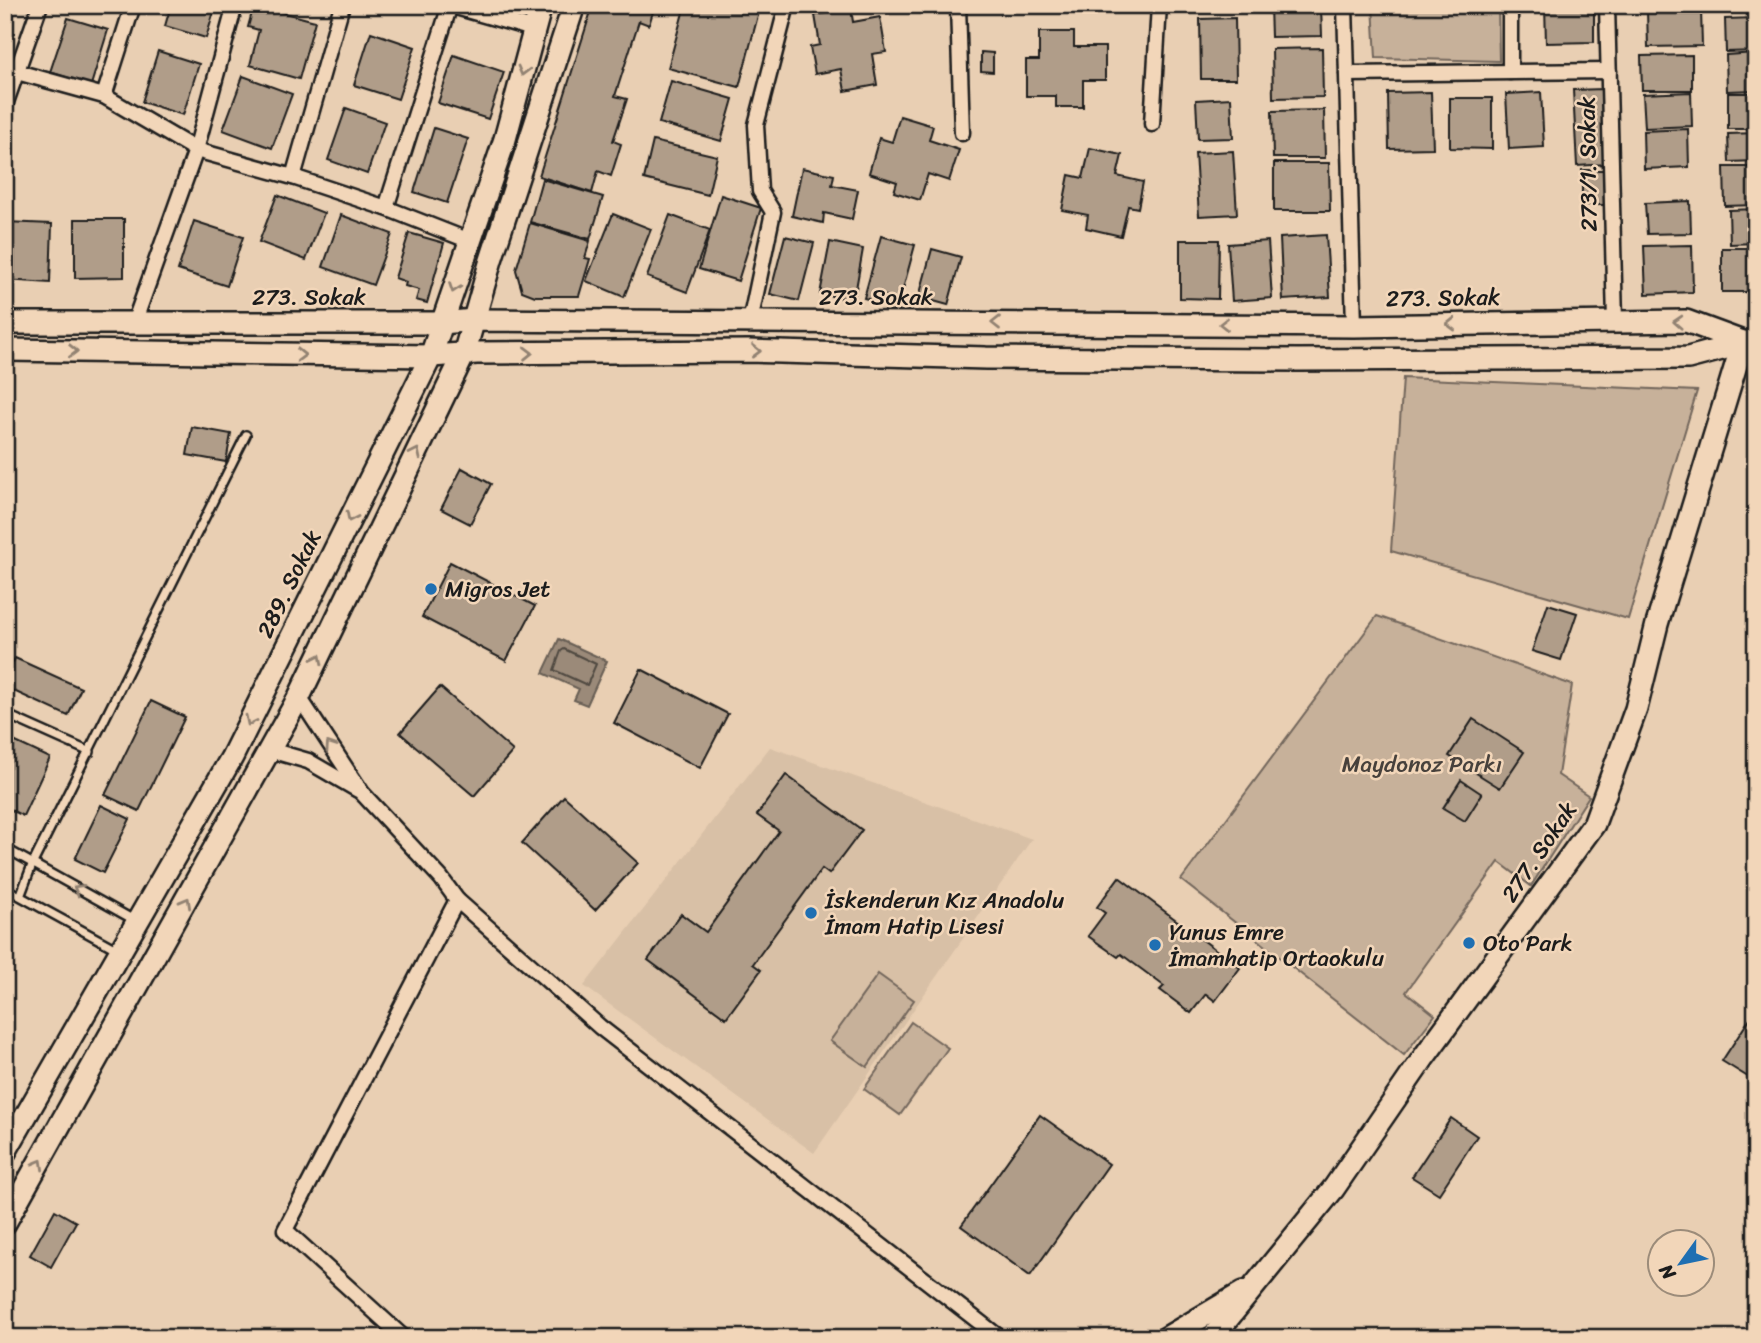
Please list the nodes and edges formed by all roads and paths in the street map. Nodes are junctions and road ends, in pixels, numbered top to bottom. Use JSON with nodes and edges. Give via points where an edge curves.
{"nodes":[{"id":1,"x":40,"y":5,"type":"edge"},
{"id":2,"x":133,"y":5,"type":"edge"},
{"id":3,"x":235,"y":5,"type":"edge"},
{"id":4,"x":342,"y":5,"type":"edge"},
{"id":5,"x":449,"y":5,"type":"edge"},
{"id":6,"x":541,"y":5,"type":"edge"},
{"id":7,"x":574,"y":5,"type":"edge"},
{"id":8,"x":788,"y":5,"type":"edge"},
{"id":9,"x":958,"y":5,"type":"edge"},
{"id":10,"x":1159,"y":5,"type":"edge"},
{"id":11,"x":1345,"y":5,"type":"edge"},
{"id":12,"x":1510,"y":5,"type":"edge"},
{"id":13,"x":1607,"y":5,"type":"edge"},
{"id":14,"x":533,"y":29,"type":"junction"},
{"id":15,"x":1609,"y":71,"type":"junction"},
{"id":16,"x":17,"y":72,"type":"junction"},
{"id":17,"x":1510,"y":72,"type":"junction"},
{"id":18,"x":1347,"y":74,"type":"junction"},
{"id":19,"x":104,"y":96,"type":"junction"},
{"id":20,"x":5,"y":105,"type":"edge"},
{"id":21,"x":1152,"y":124,"type":"dead end"},
{"id":22,"x":961,"y":133,"type":"dead end"},
{"id":23,"x":196,"y":150,"type":"junction"},
{"id":24,"x":293,"y":177,"type":"junction"},
{"id":25,"x":386,"y":208,"type":"junction"},
{"id":26,"x":470,"y":241,"type":"junction"},
{"id":27,"x":474,"y":320,"type":"junction"},
{"id":28,"x":1615,"y":321,"type":"junction"},
{"id":29,"x":750,"y":322,"type":"junction"},
{"id":30,"x":5,"y":323,"type":"edge"},
{"id":31,"x":134,"y":323,"type":"junction"},
{"id":32,"x":442,"y":323,"type":"junction"},
{"id":33,"x":1354,"y":326,"type":"junction"},
{"id":34,"x":1749,"y":341,"type":"edge"},
{"id":35,"x":5,"y":350,"type":"edge"},
{"id":36,"x":464,"y":354,"type":"junction"},
{"id":37,"x":431,"y":356,"type":"junction"},
{"id":38,"x":246,"y":435,"type":"dead end"},
{"id":39,"x":299,"y":697,"type":"junction"},
{"id":40,"x":5,"y":714,"type":"edge"},
{"id":41,"x":270,"y":750,"type":"junction"},
{"id":42,"x":90,"y":752,"type":"junction"},
{"id":43,"x":362,"y":793,"type":"junction"},
{"id":44,"x":5,"y":848,"type":"edge"},
{"id":45,"x":33,"y":865,"type":"junction"},
{"id":46,"x":5,"y":888,"type":"edge"},
{"id":47,"x":21,"y":894,"type":"junction"},
{"id":48,"x":457,"y":900,"type":"junction"},
{"id":49,"x":138,"y":922,"type":"junction"},
{"id":50,"x":166,"y":938,"type":"junction"},
{"id":51,"x":121,"y":951,"type":"junction"},
{"id":52,"x":147,"y":971,"type":"junction"},
{"id":53,"x":5,"y":1152,"type":"edge"},
{"id":54,"x":5,"y":1223,"type":"edge"},
{"id":55,"x":1258,"y":1283,"type":"junction"},
{"id":56,"x":404,"y":1338,"type":"edge"},
{"id":57,"x":1000,"y":1338,"type":"edge"},
{"id":58,"x":1167,"y":1338,"type":"edge"},
{"id":59,"x":1212,"y":1338,"type":"edge"}],
"edges":[{"from":1,"to":16,"type":"street"},
{"from":2,"to":19,"type":"street"},
{"from":3,"to":23,"type":"street"},
{"from":4,"to":24,"type":"street"},
{"from":5,"to":14,"type":"street"},
{"from":5,"to":25,"type":"street"},
{"from":6,"to":14,"type":"street","name":"289. Sokak"},
{"from":7,"to":27,"type":"street"},
{"from":8,"to":29,"type":"street","via":[[756,125],[760,191],[773,212]]},
{"from":9,"to":22,"type":"street"},
{"from":10,"to":21,"type":"street"},
{"from":11,"to":18,"type":"street"},
{"from":12,"to":17,"type":"street"},
{"from":13,"to":15,"type":"street","name":"273/1. Sokak"},
{"from":14,"to":26,"type":"street","name":"289. Sokak","one_way":true,"via":[[505,139]]},
{"from":15,"to":17,"type":"street"},
{"from":15,"to":28,"type":"street","name":"273/1. Sokak"},
{"from":16,"to":19,"type":"street"},
{"from":16,"to":20,"type":"street"},
{"from":17,"to":18,"type":"street"},
{"from":18,"to":33,"type":"street"},
{"from":19,"to":23,"type":"street"},
{"from":23,"to":24,"type":"street"},
{"from":23,"to":31,"type":"street"},
{"from":24,"to":25,"type":"street"},
{"from":25,"to":26,"type":"street"},
{"from":26,"to":32,"type":"street","name":"289. Sokak","one_way":true},
{"from":27,"to":29,"type":"street","name":"273. Sokak"},
{"from":27,"to":32,"type":"street","name":"273. Sokak"},
{"from":27,"to":36,"type":"street"},
{"from":28,"to":33,"type":"street","name":"273. Sokak","one_way":true},
{"from":34,"to":28,"type":"street","name":"273. Sokak","one_way":true,"via":[[1686,321]]},
{"from":33,"to":29,"type":"street","name":"273. Sokak","one_way":true},
{"from":30,"to":31,"type":"street","name":"273. Sokak"},
{"from":31,"to":32,"type":"street","name":"273. Sokak"},
{"from":32,"to":37,"type":"street","name":"289. Sokak"},
{"from":36,"to":34,"type":"street","one_way":true,"via":[[749,351],[986,358],[1688,358]]},
{"from":34,"to":55,"type":"street","name":"277. Sokak","via":[[1661,611],[1636,709],[1594,824],[1334,1188]]},
{"from":35,"to":37,"type":"street","one_way":true},
{"from":36,"to":37,"type":"street"},
{"from":39,"to":36,"type":"street","one_way":true},
{"from":37,"to":49,"type":"street","name":"289. Sokak","one_way":true,"via":[[232,757]]},
{"from":38,"to":42,"type":"lane"},
{"from":39,"to":41,"type":"street"},
{"from":43,"to":39,"type":"street","one_way":true},
{"from":40,"to":42,"type":"lane"},
{"from":41,"to":43,"type":"street","via":[[308,761]]},
{"from":50,"to":41,"type":"street","one_way":true},
{"from":42,"to":45,"type":"lane"},
{"from":43,"to":48,"type":"street"},
{"from":44,"to":45,"type":"lane"},
{"from":45,"to":47,"type":"lane"},
{"from":49,"to":45,"type":"lane","one_way":true},
{"from":46,"to":47,"type":"lane"},
{"from":47,"to":51,"type":"lane"},
{"from":48,"to":56,"type":"street","via":[[285,1230]]},
{"from":48,"to":57,"type":"street","via":[[600,1027]]},
{"from":49,"to":50,"type":"street"},
{"from":49,"to":51,"type":"street","name":"289. Sokak"},
{"from":50,"to":52,"type":"street"},
{"from":51,"to":52,"type":"street"},
{"from":51,"to":53,"type":"street","name":"289. Sokak"},
{"from":54,"to":52,"type":"street","one_way":true},
{"from":55,"to":58,"type":"street","name":"277. Sokak"},
{"from":55,"to":59,"type":"street","name":"277. Sokak"}]}
